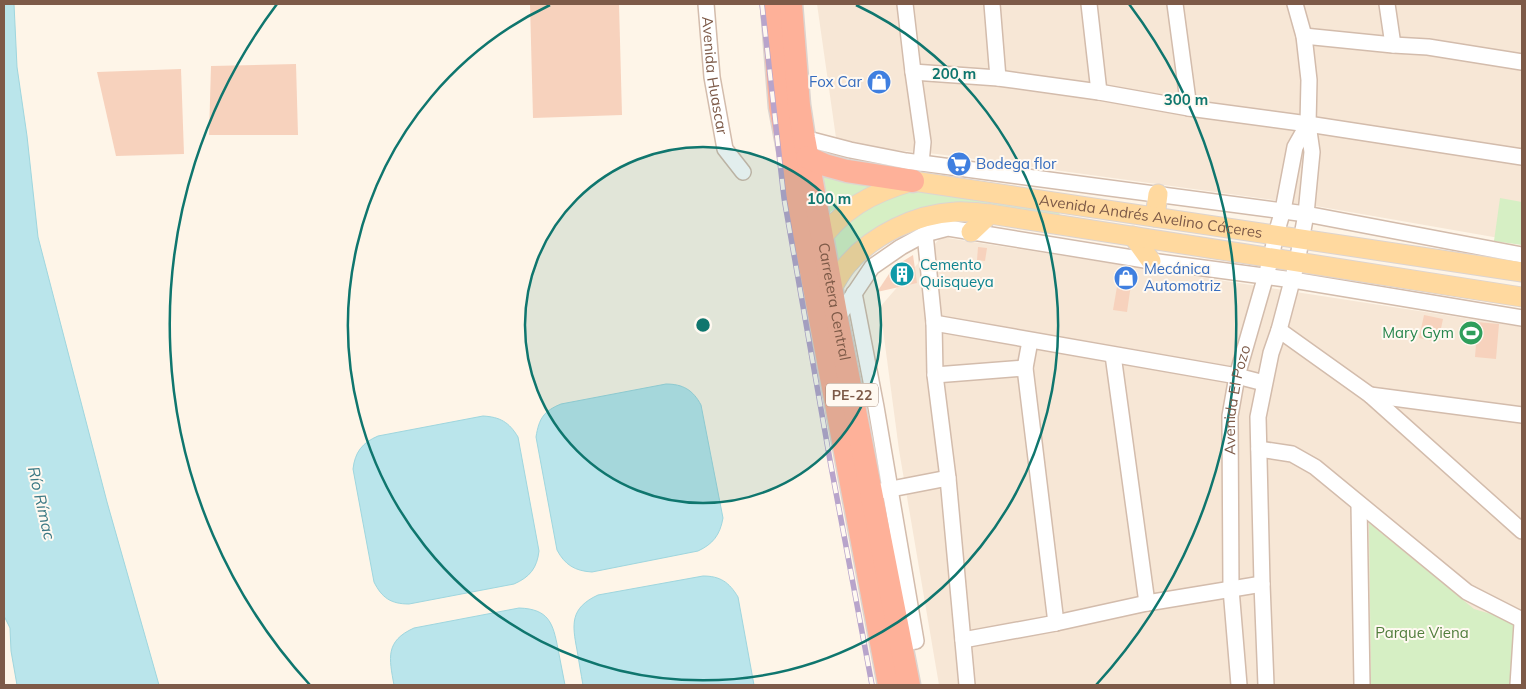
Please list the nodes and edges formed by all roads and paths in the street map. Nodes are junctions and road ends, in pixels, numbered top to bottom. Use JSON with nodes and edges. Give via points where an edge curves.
{"nodes":[{"id":1,"x":706,"y":4,"type":"edge"},
{"id":2,"x":772,"y":4,"type":"edge"},
{"id":3,"x":791,"y":4,"type":"edge"},
{"id":4,"x":905,"y":4,"type":"edge"},
{"id":5,"x":992,"y":4,"type":"edge"},
{"id":6,"x":1089,"y":4,"type":"edge"},
{"id":7,"x":1175,"y":4,"type":"edge"},
{"id":8,"x":1295,"y":4,"type":"edge"},
{"id":9,"x":1387,"y":4,"type":"edge"},
{"id":10,"x":1304,"y":36,"type":"junction"},
{"id":11,"x":1393,"y":45,"type":"junction"},
{"id":12,"x":1522,"y":62,"type":"edge"},
{"id":13,"x":912,"y":72,"type":"junction"},
{"id":14,"x":998,"y":78,"type":"junction"},
{"id":15,"x":1099,"y":92,"type":"junction"},
{"id":16,"x":1189,"y":108,"type":"junction"},
{"id":17,"x":1308,"y":124,"type":"junction"},
{"id":18,"x":806,"y":147,"type":"junction"},
{"id":19,"x":1522,"y":157,"type":"edge"},
{"id":20,"x":743,"y":172,"type":"dead end"},
{"id":21,"x":917,"y":172,"type":"junction"},
{"id":22,"x":1158,"y":194,"type":"junction"},
{"id":23,"x":1069,"y":204,"type":"junction"},
{"id":24,"x":1283,"y":210,"type":"junction"},
{"id":25,"x":990,"y":214,"type":"junction"},
{"id":26,"x":1306,"y":214,"type":"junction"},
{"id":27,"x":1155,"y":217,"type":"junction"},
{"id":28,"x":1069,"y":226,"type":"junction"},
{"id":29,"x":971,"y":232,"type":"junction"},
{"id":30,"x":925,"y":234,"type":"junction"},
{"id":31,"x":1276,"y":234,"type":"junction"},
{"id":32,"x":1133,"y":236,"type":"junction"},
{"id":33,"x":822,"y":237,"type":"junction"},
{"id":34,"x":1302,"y":239,"type":"junction"},
{"id":35,"x":1522,"y":255,"type":"edge"},
{"id":36,"x":808,"y":259,"type":"junction"},
{"id":37,"x":1434,"y":259,"type":"junction"},
{"id":38,"x":1151,"y":261,"type":"junction"},
{"id":39,"x":1268,"y":267,"type":"junction"},
{"id":40,"x":1295,"y":271,"type":"junction"},
{"id":41,"x":1522,"y":272,"type":"edge"},
{"id":42,"x":1429,"y":283,"type":"junction"},
{"id":43,"x":832,"y":288,"type":"junction"},
{"id":44,"x":854,"y":293,"type":"junction"},
{"id":45,"x":1522,"y":297,"type":"edge"},
{"id":46,"x":1522,"y":318,"type":"edge"},
{"id":47,"x":838,"y":319,"type":"junction"},
{"id":48,"x":934,"y":323,"type":"junction"},
{"id":49,"x":1279,"y":330,"type":"junction"},
{"id":50,"x":1030,"y":340,"type":"junction"},
{"id":51,"x":1113,"y":356,"type":"junction"},
{"id":52,"x":1025,"y":368,"type":"junction"},
{"id":53,"x":935,"y":375,"type":"junction"},
{"id":54,"x":1236,"y":376,"type":"junction"},
{"id":55,"x":1264,"y":383,"type":"junction"},
{"id":56,"x":1370,"y":395,"type":"junction"},
{"id":57,"x":1522,"y":415,"type":"edge"},
{"id":58,"x":851,"y":433,"type":"junction"},
{"id":59,"x":1259,"y":449,"type":"junction"},
{"id":60,"x":948,"y":478,"type":"junction"},
{"id":61,"x":881,"y":491,"type":"junction"},
{"id":62,"x":1359,"y":504,"type":"junction"},
{"id":63,"x":1522,"y":531,"type":"edge"},
{"id":64,"x":1262,"y":584,"type":"junction"},
{"id":65,"x":1231,"y":588,"type":"junction"},
{"id":66,"x":1147,"y":603,"type":"junction"},
{"id":67,"x":1522,"y":622,"type":"edge"},
{"id":68,"x":1056,"y":623,"type":"junction"},
{"id":69,"x":963,"y":640,"type":"junction"},
{"id":70,"x":890,"y":685,"type":"edge"},
{"id":71,"x":909,"y":685,"type":"edge"},
{"id":72,"x":967,"y":685,"type":"edge"},
{"id":73,"x":1239,"y":685,"type":"edge"},
{"id":74,"x":1266,"y":685,"type":"edge"},
{"id":75,"x":1362,"y":685,"type":"edge"},
{"id":76,"x":1518,"y":685,"type":"edge"}],
"edges":[{"from":1,"to":20,"type":"street","name":"Avenida Huascar","via":[[712,76],[725,149]]},
{"from":2,"to":36,"type":"highway","name":"Carretera Central","number":"PE-22","via":[[780,107]]},
{"from":3,"to":18,"type":"highway","name":"Carretera Central","number":"PE-22","via":[[799,105]]},
{"from":4,"to":13,"type":"street"},
{"from":5,"to":14,"type":"street"},
{"from":6,"to":15,"type":"street"},
{"from":7,"to":16,"type":"street"},
{"from":8,"to":10,"type":"street","name":"Avenida El Pozo"},
{"from":9,"to":11,"type":"street"},
{"from":10,"to":11,"type":"street"},
{"from":10,"to":17,"type":"street","name":"Avenida El Pozo","via":[[1309,80]]},
{"from":11,"to":12,"type":"street","via":[[1428,47]]},
{"from":13,"to":14,"type":"street"},
{"from":13,"to":21,"type":"street","via":[[923,142]]},
{"from":14,"to":15,"type":"street"},
{"from":15,"to":16,"type":"street"},
{"from":16,"to":17,"type":"street"},
{"from":17,"to":19,"type":"street"},
{"from":17,"to":24,"type":"street","name":"Avenida El Pozo","via":[[1295,146]]},
{"from":17,"to":26,"type":"street","name":"Avenida El Pozo","via":[[1312,152]]},
{"from":18,"to":21,"type":"highway","via":[[826,165],[848,171]]},
{"from":18,"to":33,"type":"highway","name":"Carretera Central","number":"PE-22"},
{"from":21,"to":22,"type":"street"},
{"from":21,"to":23,"type":"main road","name":"Avenida Andrés Avelino Cáceres"},
{"from":21,"to":33,"type":"main road","name":"Avenida Andrés Avelino Cáceres","via":[[864,200],[842,216]]},
{"from":22,"to":24,"type":"street"},
{"from":22,"to":27,"type":"main road"},
{"from":23,"to":27,"type":"main road","name":"Avenida Andrés Avelino Cáceres"},
{"from":23,"to":28,"type":"main road","via":[[1065,212]]},
{"from":24,"to":26,"type":"street"},
{"from":24,"to":31,"type":"street","name":"Avenida El Pozo"},
{"from":25,"to":28,"type":"main road","name":"Avenida Andrés Avelino Cáceres"},
{"from":25,"to":29,"type":"main road"},
{"from":25,"to":43,"type":"main road","name":"Avenida Andrés Avelino Cáceres","via":[[956,211],[908,222],[862,250]]},
{"from":26,"to":34,"type":"street","name":"Avenida El Pozo"},
{"from":26,"to":35,"type":"street"},
{"from":27,"to":31,"type":"main road","name":"Avenida Andrés Avelino Cáceres"},
{"from":28,"to":32,"type":"main road","name":"Avenida Andrés Avelino Cáceres"},
{"from":29,"to":30,"type":"street","via":[[948,228]]},
{"from":29,"to":38,"type":"street"},
{"from":30,"to":44,"type":"street","via":[[872,267]]},
{"from":30,"to":48,"type":"street"},
{"from":31,"to":34,"type":"main road","name":"Avenida Andrés Avelino Cáceres"},
{"from":31,"to":39,"type":"street","name":"Avenida El Pozo"},
{"from":32,"to":38,"type":"main road"},
{"from":32,"to":39,"type":"main road","name":"Avenida Andrés Avelino Cáceres"},
{"from":33,"to":36,"type":"main road","name":"Avenida Andrés Avelino Cáceres"},
{"from":33,"to":43,"type":"highway","name":"Carretera Central","number":"PE-22"},
{"from":34,"to":37,"type":"main road","name":"Avenida Andrés Avelino Cáceres"},
{"from":34,"to":40,"type":"street","name":"Avenida El Pozo"},
{"from":36,"to":58,"type":"highway","name":"Carretera Central","number":"PE-22"},
{"from":37,"to":41,"type":"main road","name":"Avenida Andrés Avelino Cáceres"},
{"from":37,"to":42,"type":"main road","via":[[1438,268],[1436,278]]},
{"from":38,"to":39,"type":"street"},
{"from":39,"to":40,"type":"main road","name":"Avenida Andrés Avelino Cáceres"},
{"from":39,"to":54,"type":"street","name":"Avenida El Pozo"},
{"from":40,"to":42,"type":"main road","name":"Avenida Andrés Avelino Cáceres"},
{"from":40,"to":46,"type":"street"},
{"from":40,"to":49,"type":"street","name":"Avenida El Pozo"},
{"from":42,"to":45,"type":"main road","name":"Avenida Andrés Avelino Cáceres"},
{"from":43,"to":47,"type":"highway","name":"Carretera Central","number":"PE-22"},
{"from":44,"to":47,"type":"street"},
{"from":44,"to":61,"type":"street"},
{"from":47,"to":58,"type":"highway","name":"Carretera Central","number":"PE-22"},
{"from":48,"to":50,"type":"street"},
{"from":48,"to":53,"type":"street"},
{"from":49,"to":55,"type":"street","name":"Avenida El Pozo"},
{"from":49,"to":56,"type":"street"},
{"from":50,"to":51,"type":"street"},
{"from":50,"to":52,"type":"street"},
{"from":51,"to":54,"type":"street"},
{"from":51,"to":66,"type":"street"},
{"from":52,"to":53,"type":"street"},
{"from":52,"to":68,"type":"street"},
{"from":53,"to":60,"type":"street"},
{"from":54,"to":55,"type":"street"},
{"from":54,"to":65,"type":"street","name":"Avenida El Pozo","via":[[1230,416]]},
{"from":55,"to":59,"type":"street","name":"Avenida El Pozo","via":[[1258,417]]},
{"from":56,"to":57,"type":"street"},
{"from":56,"to":63,"type":"street"},
{"from":58,"to":61,"type":"highway","name":"Carretera Central","number":"PE-22"},
{"from":58,"to":70,"type":"highway","name":"Carretera Central","number":"PE-22"},
{"from":59,"to":62,"type":"street","via":[[1292,454],[1315,467]]},
{"from":59,"to":64,"type":"street","name":"Avenida El Pozo"},
{"from":60,"to":61,"type":"street"},
{"from":60,"to":69,"type":"street"},
{"from":61,"to":71,"type":"highway","name":"Carretera Central","number":"PE-22"},
{"from":62,"to":67,"type":"street","via":[[1467,592]]},
{"from":62,"to":75,"type":"street"},
{"from":64,"to":65,"type":"street"},
{"from":64,"to":74,"type":"street","name":"Avenida El Pozo"},
{"from":65,"to":66,"type":"street"},
{"from":65,"to":73,"type":"street","name":"Avenida El Pozo"},
{"from":66,"to":68,"type":"street"},
{"from":67,"to":76,"type":"street"},
{"from":68,"to":69,"type":"street"},
{"from":69,"to":72,"type":"street"}]}
